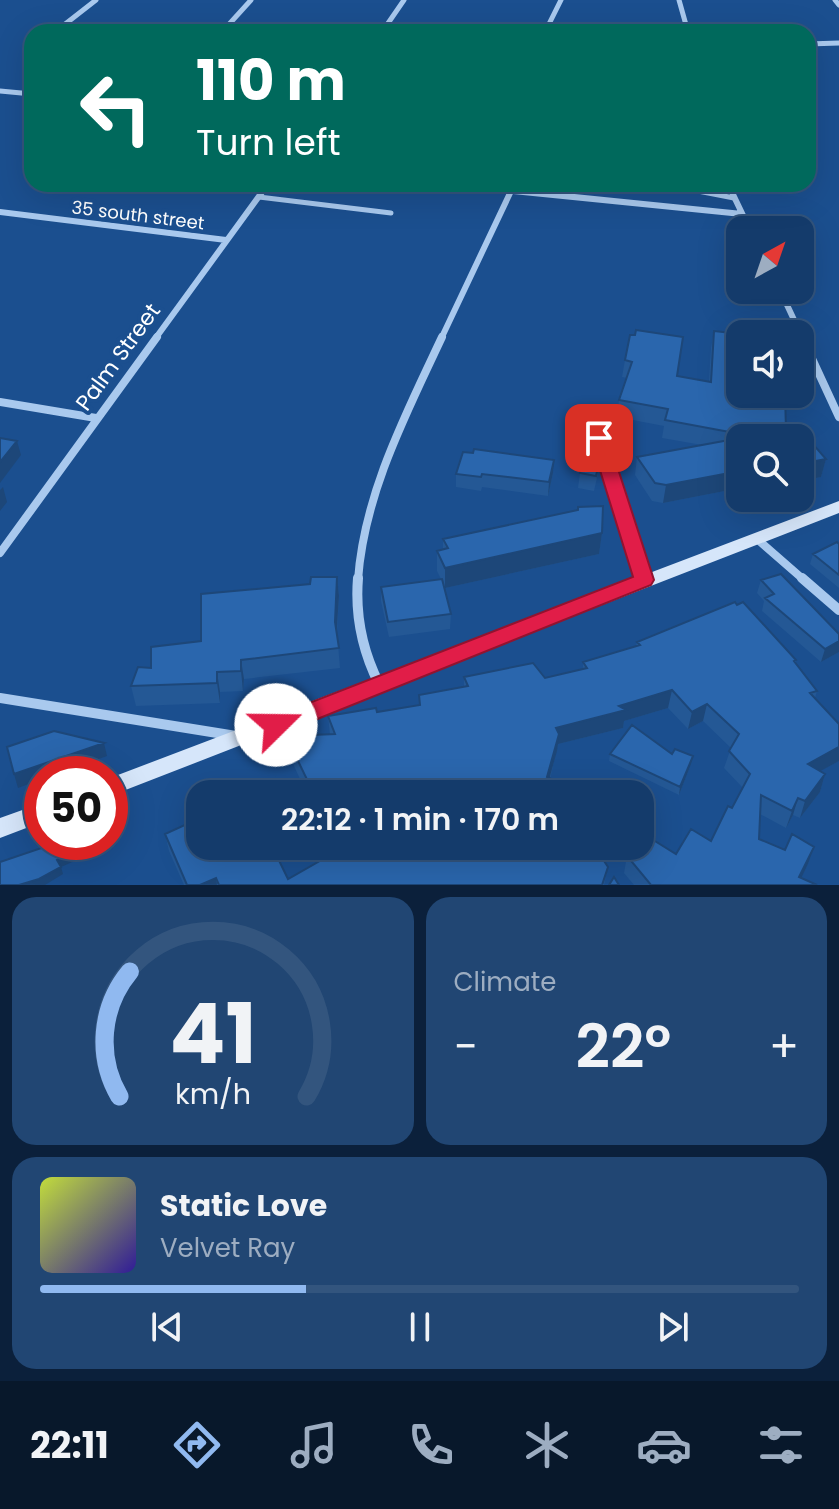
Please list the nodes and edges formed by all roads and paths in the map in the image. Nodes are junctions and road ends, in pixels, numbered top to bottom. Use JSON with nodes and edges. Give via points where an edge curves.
{"nodes":[{"id":1,"x":96,"y":0,"type":"edge"},
{"id":2,"x":251,"y":0,"type":"edge"},
{"id":3,"x":404,"y":0,"type":"edge"},
{"id":4,"x":561,"y":0,"type":"edge"},
{"id":5,"x":679,"y":0,"type":"edge"},
{"id":6,"x":835,"y":0,"type":"edge"},
{"id":7,"x":839,"y":5,"type":"edge"},
{"id":8,"x":65,"y":24,"type":"edge"},
{"id":9,"x":229,"y":24,"type":"edge"},
{"id":10,"x":388,"y":24,"type":"edge"},
{"id":11,"x":549,"y":24,"type":"edge"},
{"id":12,"x":686,"y":24,"type":"edge"},
{"id":13,"x":839,"y":43,"type":"edge"},
{"id":14,"x":816,"y":44,"type":"edge"},
{"id":15,"x":0,"y":91,"type":"edge"},
{"id":16,"x":24,"y":93,"type":"edge"},
{"id":17,"x":262,"y":192,"type":"edge"},
{"id":18,"x":511,"y":192,"type":"edge"},
{"id":19,"x":521,"y":192,"type":"edge"},
{"id":20,"x":710,"y":192,"type":"edge"},
{"id":21,"x":731,"y":192,"type":"edge"},
{"id":22,"x":259,"y":197,"type":"junction"},
{"id":23,"x":734,"y":198,"type":"junction"},
{"id":24,"x":0,"y":212,"type":"edge"},
{"id":25,"x":391,"y":213,"type":"dead end"},
{"id":26,"x":742,"y":214,"type":"joint"},
{"id":27,"x":226,"y":240,"type":"junction"},
{"id":28,"x":787,"y":304,"type":"edge"},
{"id":29,"x":0,"y":402,"type":"edge"},
{"id":30,"x":839,"y":417,"type":"edge"},
{"id":31,"x":96,"y":418,"type":"junction"},
{"id":32,"x":599,"y":438,"type":"dead end"},
{"id":33,"x":839,"y":507,"type":"edge"},
{"id":34,"x":757,"y":539,"type":"junction"},
{"id":35,"x":0,"y":553,"type":"edge"},
{"id":36,"x":644,"y":580,"type":"junction"},
{"id":37,"x":839,"y":610,"type":"edge"},
{"id":38,"x":379,"y":684,"type":"junction"},
{"id":39,"x":0,"y":698,"type":"edge"},
{"id":40,"x":243,"y":737,"type":"junction"},
{"id":41,"x":128,"y":780,"type":"edge"},
{"id":42,"x":24,"y":819,"type":"edge"},
{"id":43,"x":0,"y":828,"type":"edge"}],
"edges":[{"from":1,"to":8,"type":"street"},
{"from":2,"to":9,"type":"street"},
{"from":3,"to":10,"type":"street"},
{"from":4,"to":11,"type":"street"},
{"from":5,"to":12,"type":"street"},
{"from":6,"to":7,"type":"street"},
{"from":13,"to":14,"type":"street"},
{"from":15,"to":16,"type":"street"},
{"from":17,"to":22,"type":"street","name":"Palm Street"},
{"from":18,"to":38,"type":"street","via":[[375,493],[358,573],[360,633],[366,662]]},
{"from":19,"to":26,"type":"street"},
{"from":20,"to":23,"type":"lane"},
{"from":21,"to":23,"type":"street"},
{"from":22,"to":25,"type":"lane"},
{"from":22,"to":27,"type":"street","name":"Palm Street"},
{"from":23,"to":26,"type":"street"},
{"from":24,"to":27,"type":"street","name":"35 south street"},
{"from":27,"to":31,"type":"street","name":"Palm Street"},
{"from":28,"to":30,"type":"street"},
{"from":29,"to":31,"type":"street"},
{"from":31,"to":35,"type":"street","name":"Palm Street"},
{"from":32,"to":36,"type":"street"},
{"from":33,"to":34,"type":"main road"},
{"from":34,"to":36,"type":"main road"},
{"from":34,"to":37,"type":"street"},
{"from":36,"to":38,"type":"main road"},
{"from":38,"to":40,"type":"main road"},
{"from":39,"to":40,"type":"street"},
{"from":40,"to":41,"type":"main road"},
{"from":42,"to":43,"type":"main road"}]}
